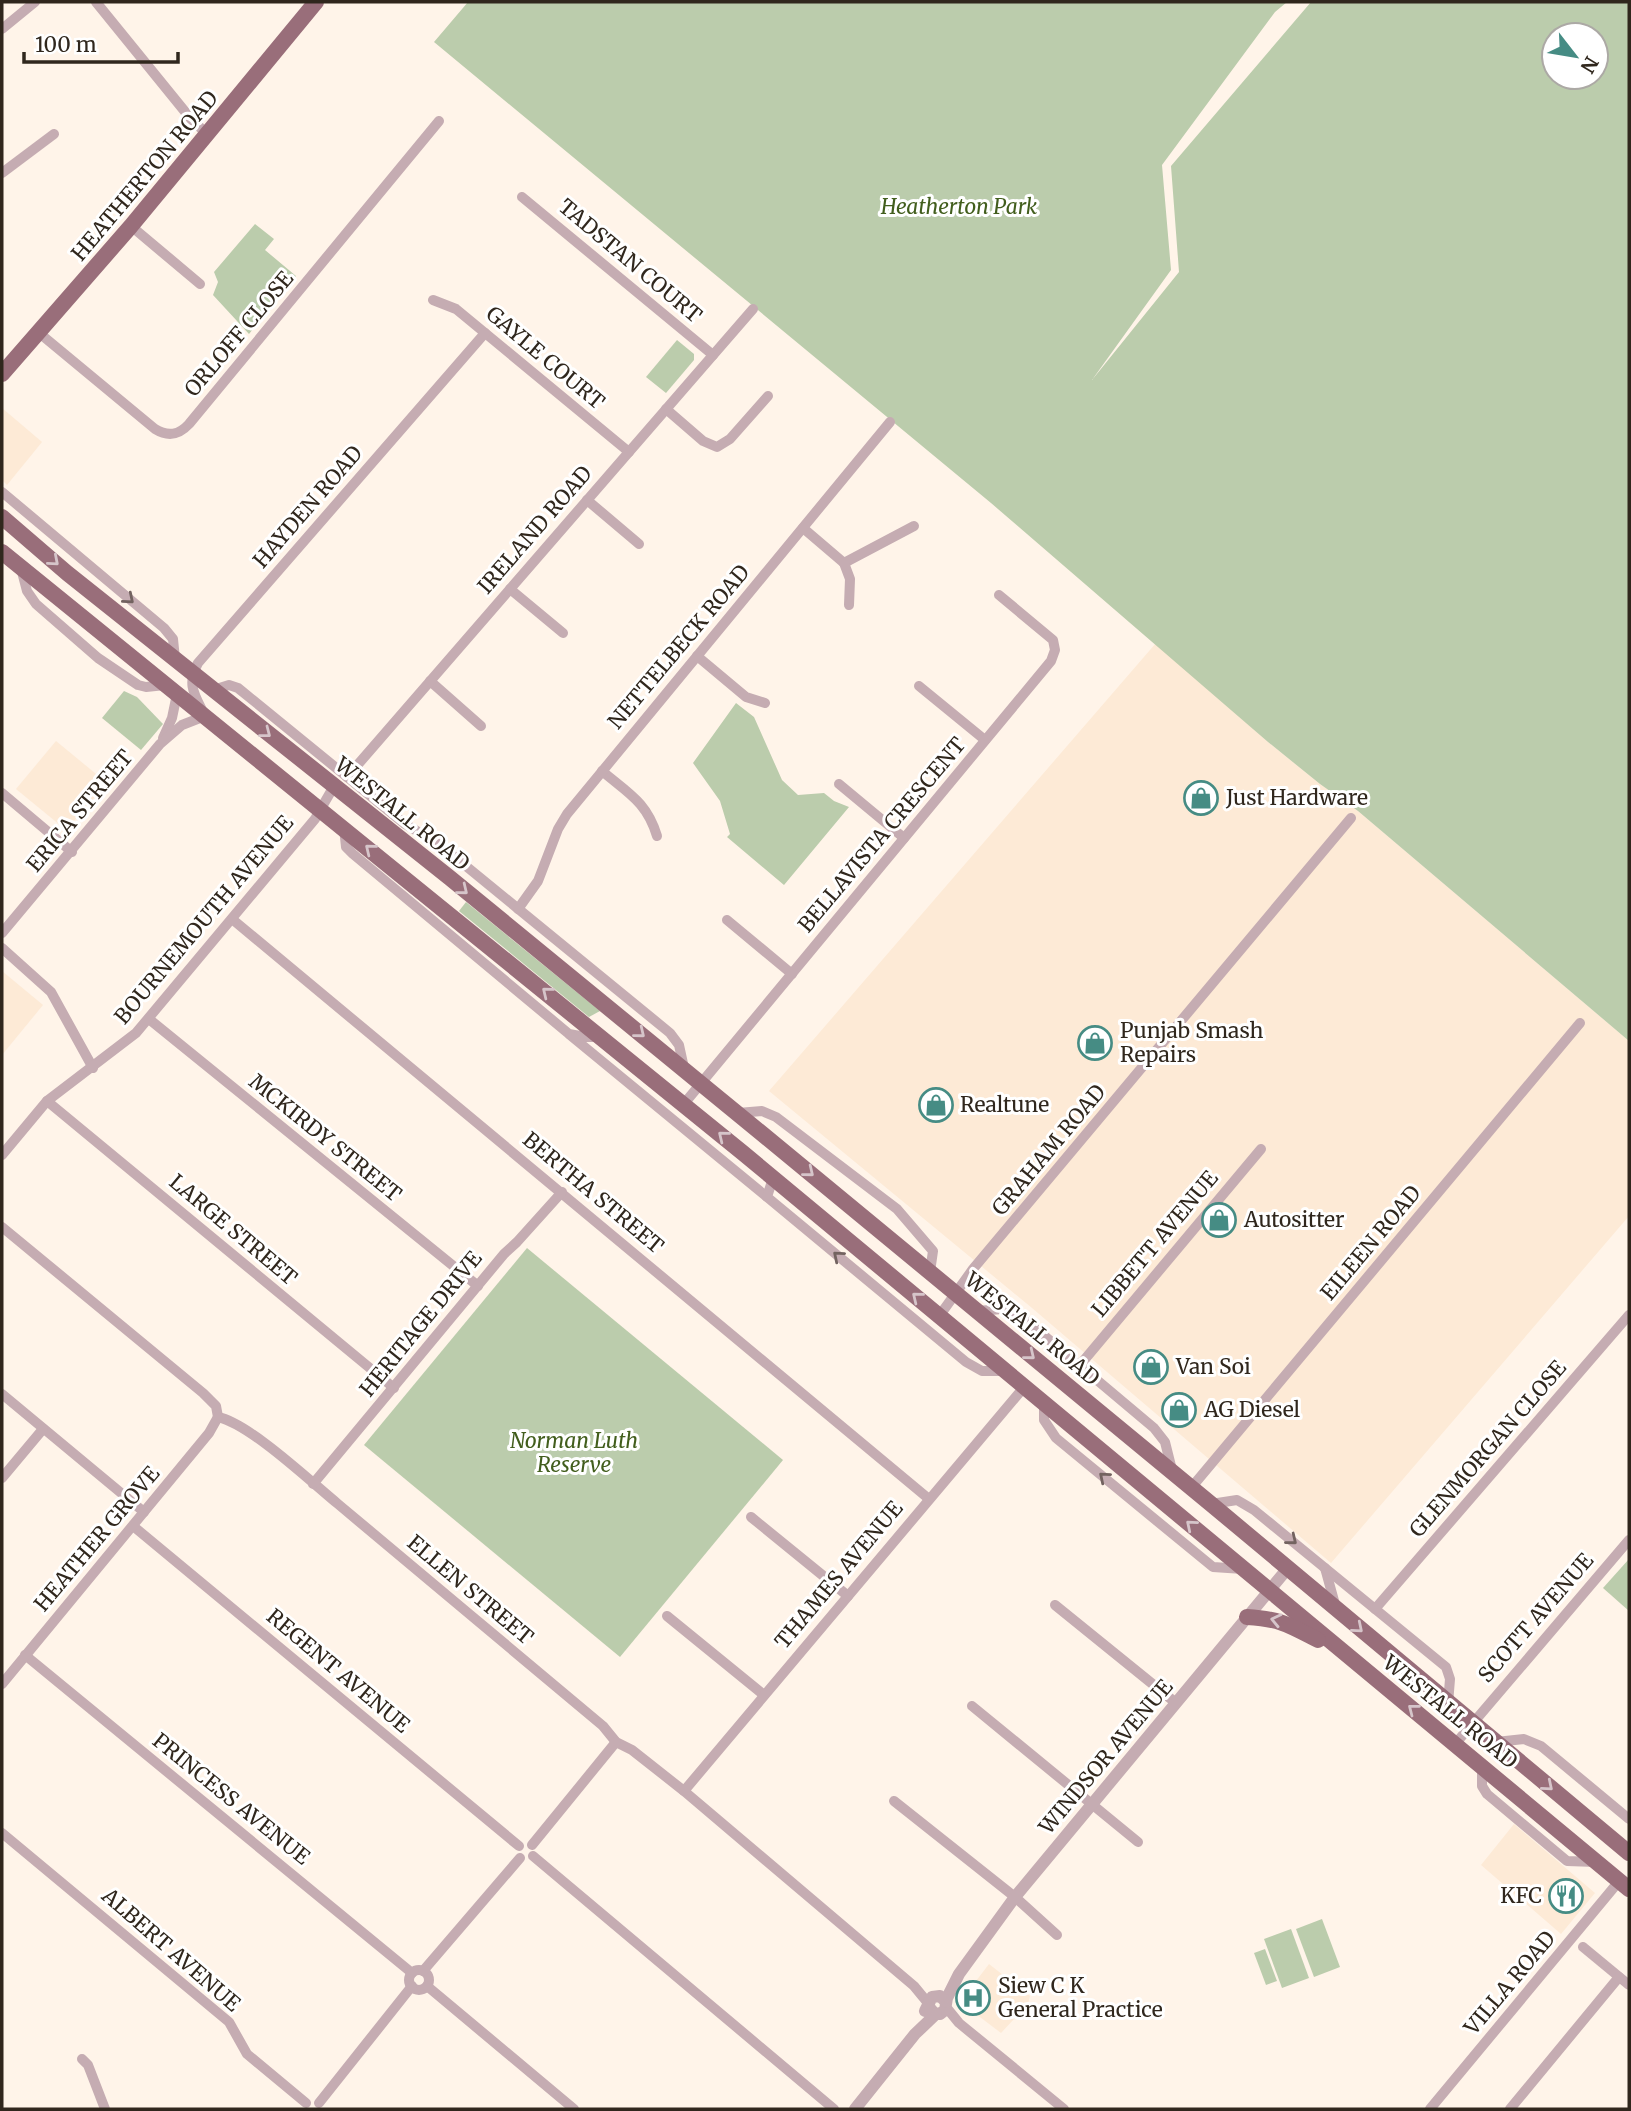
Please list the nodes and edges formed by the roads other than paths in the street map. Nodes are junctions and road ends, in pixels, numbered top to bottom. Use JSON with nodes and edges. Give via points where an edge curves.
{"nodes":[{"id":1,"x":35,"y":2,"type":"edge"},
{"id":2,"x":96,"y":2,"type":"edge"},
{"id":3,"x":316,"y":2,"type":"edge"},
{"id":4,"x":2,"y":29,"type":"edge"},
{"id":5,"x":439,"y":121,"type":"dead end"},
{"id":6,"x":54,"y":134,"type":"dead end"},
{"id":7,"x":207,"y":134,"type":"junction"},
{"id":8,"x":2,"y":173,"type":"edge"},
{"id":9,"x":523,"y":197,"type":"dead end"},
{"id":10,"x":131,"y":226,"type":"junction"},
{"id":11,"x":200,"y":284,"type":"dead end"},
{"id":12,"x":433,"y":300,"type":"dead end"},
{"id":13,"x":753,"y":309,"type":"dead end"},
{"id":14,"x":38,"y":332,"type":"junction"},
{"id":15,"x":485,"y":333,"type":"junction"},
{"id":16,"x":713,"y":355,"type":"junction"},
{"id":17,"x":2,"y":374,"type":"edge"},
{"id":18,"x":768,"y":396,"type":"dead end"},
{"id":19,"x":666,"y":409,"type":"junction"},
{"id":20,"x":890,"y":422,"type":"dead end"},
{"id":21,"x":629,"y":452,"type":"junction"},
{"id":22,"x":2,"y":492,"type":"edge"},
{"id":23,"x":587,"y":500,"type":"junction"},
{"id":24,"x":2,"y":517,"type":"edge"},
{"id":25,"x":914,"y":526,"type":"dead end"},
{"id":26,"x":803,"y":528,"type":"junction"},
{"id":27,"x":639,"y":544,"type":"dead end"},
{"id":28,"x":2,"y":552,"type":"edge"},
{"id":29,"x":844,"y":563,"type":"junction"},
{"id":30,"x":510,"y":589,"type":"junction"},
{"id":31,"x":999,"y":595,"type":"dead end"},
{"id":32,"x":849,"y":605,"type":"dead end"},
{"id":33,"x":563,"y":633,"type":"dead end"},
{"id":34,"x":697,"y":656,"type":"junction"},
{"id":35,"x":175,"y":659,"type":"junction"},
{"id":36,"x":192,"y":674,"type":"junction"},
{"id":37,"x":430,"y":681,"type":"junction"},
{"id":38,"x":919,"y":686,"type":"dead end"},
{"id":39,"x":172,"y":690,"type":"junction"},
{"id":40,"x":765,"y":703,"type":"dead end"},
{"id":41,"x":205,"y":716,"type":"junction"},
{"id":42,"x":481,"y":726,"type":"dead end"},
{"id":43,"x":985,"y":740,"type":"junction"},
{"id":44,"x":160,"y":744,"type":"junction"},
{"id":45,"x":602,"y":771,"type":"junction"},
{"id":46,"x":340,"y":782,"type":"junction"},
{"id":47,"x":839,"y":784,"type":"dead end"},
{"id":48,"x":2,"y":793,"type":"edge"},
{"id":49,"x":322,"y":809,"type":"junction"},
{"id":50,"x":1351,"y":818,"type":"dead end"},
{"id":51,"x":344,"y":827,"type":"junction"},
{"id":52,"x":657,"y":836,"type":"dead end"},
{"id":53,"x":904,"y":838,"type":"junction"},
{"id":54,"x":72,"y":852,"type":"junction"},
{"id":55,"x":518,"y":909,"type":"junction"},
{"id":56,"x":232,"y":919,"type":"junction"},
{"id":57,"x":727,"y":920,"type":"dead end"},
{"id":58,"x":2,"y":933,"type":"edge"},
{"id":59,"x":553,"y":938,"type":"junction"},
{"id":60,"x":2,"y":948,"type":"edge"},
{"id":61,"x":564,"y":971,"type":"junction"},
{"id":62,"x":792,"y":974,"type":"junction"},
{"id":63,"x":149,"y":1019,"type":"junction"},
{"id":64,"x":1580,"y":1023,"type":"dead end"},
{"id":65,"x":569,"y":1034,"type":"junction"},
{"id":66,"x":601,"y":1037,"type":"junction"},
{"id":67,"x":93,"y":1068,"type":"junction"},
{"id":68,"x":684,"y":1070,"type":"junction"},
{"id":69,"x":701,"y":1083,"type":"junction"},
{"id":70,"x":47,"y":1101,"type":"junction"},
{"id":71,"x":683,"y":1105,"type":"junction"},
{"id":72,"x":737,"y":1114,"type":"junction"},
{"id":73,"x":760,"y":1132,"type":"junction"},
{"id":74,"x":1261,"y":1149,"type":"dead end"},
{"id":75,"x":743,"y":1153,"type":"junction"},
{"id":76,"x":2,"y":1155,"type":"edge"},
{"id":77,"x":773,"y":1178,"type":"junction"},
{"id":78,"x":562,"y":1192,"type":"junction"},
{"id":79,"x":768,"y":1197,"type":"junction"},
{"id":80,"x":2,"y":1227,"type":"edge"},
{"id":81,"x":930,"y":1272,"type":"junction"},
{"id":82,"x":478,"y":1286,"type":"junction"},
{"id":83,"x":956,"y":1294,"type":"junction"},
{"id":84,"x":985,"y":1310,"type":"junction"},
{"id":85,"x":940,"y":1315,"type":"junction"},
{"id":86,"x":1629,"y":1316,"type":"edge"},
{"id":87,"x":1080,"y":1365,"type":"junction"},
{"id":88,"x":1008,"y":1371,"type":"junction"},
{"id":89,"x":1026,"y":1386,"type":"junction"},
{"id":90,"x":394,"y":1388,"type":"junction"},
{"id":91,"x":2,"y":1395,"type":"edge"},
{"id":92,"x":1044,"y":1401,"type":"junction"},
{"id":93,"x":218,"y":1416,"type":"junction"},
{"id":94,"x":43,"y":1429,"type":"junction"},
{"id":95,"x":1172,"y":1472,"type":"junction"},
{"id":96,"x":2,"y":1478,"type":"edge"},
{"id":97,"x":313,"y":1484,"type":"junction"},
{"id":98,"x":1191,"y":1488,"type":"junction"},
{"id":99,"x":929,"y":1499,"type":"junction"},
{"id":100,"x":1211,"y":1504,"type":"junction"},
{"id":101,"x":144,"y":1512,"type":"junction"},
{"id":102,"x":751,"y":1517,"type":"dead end"},
{"id":103,"x":133,"y":1526,"type":"junction"},
{"id":104,"x":1629,"y":1540,"type":"edge"},
{"id":105,"x":1288,"y":1568,"type":"junction"},
{"id":106,"x":1325,"y":1568,"type":"junction"},
{"id":107,"x":1244,"y":1569,"type":"junction"},
{"id":108,"x":1269,"y":1590,"type":"junction"},
{"id":109,"x":848,"y":1596,"type":"junction"},
{"id":110,"x":1055,"y":1605,"type":"dead end"},
{"id":111,"x":1336,"y":1609,"type":"junction"},
{"id":112,"x":1376,"y":1609,"type":"junction"},
{"id":113,"x":667,"y":1616,"type":"dead end"},
{"id":114,"x":1247,"y":1617,"type":"junction"},
{"id":115,"x":1345,"y":1654,"type":"junction"},
{"id":116,"x":25,"y":1655,"type":"junction"},
{"id":117,"x":2,"y":1684,"type":"edge"},
{"id":118,"x":764,"y":1695,"type":"junction"},
{"id":119,"x":1176,"y":1703,"type":"junction"},
{"id":120,"x":1448,"y":1704,"type":"junction"},
{"id":121,"x":971,"y":1706,"type":"dead end"},
{"id":122,"x":1472,"y":1722,"type":"junction"},
{"id":123,"x":616,"y":1742,"type":"junction"},
{"id":124,"x":1496,"y":1742,"type":"junction"},
{"id":125,"x":1456,"y":1743,"type":"junction"},
{"id":126,"x":1482,"y":1765,"type":"junction"},
{"id":127,"x":684,"y":1791,"type":"junction"},
{"id":128,"x":894,"y":1801,"type":"dead end"},
{"id":129,"x":1092,"y":1804,"type":"junction"},
{"id":130,"x":1629,"y":1819,"type":"edge"},
{"id":131,"x":2,"y":1833,"type":"edge"},
{"id":132,"x":1138,"y":1842,"type":"dead end"},
{"id":133,"x":532,"y":1845,"type":"junction"},
{"id":134,"x":519,"y":1846,"type":"junction"},
{"id":135,"x":1629,"y":1853,"type":"edge"},
{"id":136,"x":533,"y":1856,"type":"junction"},
{"id":137,"x":520,"y":1858,"type":"junction"},
{"id":138,"x":1598,"y":1863,"type":"junction"},
{"id":139,"x":1624,"y":1884,"type":"edge"},
{"id":140,"x":1015,"y":1897,"type":"junction"},
{"id":141,"x":1057,"y":1935,"type":"dead end"},
{"id":142,"x":1583,"y":1947,"type":"dead end"},
{"id":143,"x":418,"y":1972,"type":"junction"},
{"id":144,"x":1619,"y":1977,"type":"junction"},
{"id":145,"x":1629,"y":1985,"type":"edge"},
{"id":146,"x":412,"y":1986,"type":"junction"},
{"id":147,"x":427,"y":1986,"type":"junction"},
{"id":148,"x":937,"y":2004,"type":"junction"},
{"id":149,"x":82,"y":2059,"type":"dead end"},
{"id":150,"x":305,"y":2106,"type":"edge"},
{"id":151,"x":320,"y":2106,"type":"edge"},
{"id":152,"x":105,"y":2109,"type":"edge"},
{"id":153,"x":574,"y":2109,"type":"edge"},
{"id":154,"x":834,"y":2109,"type":"edge"},
{"id":155,"x":855,"y":2109,"type":"edge"},
{"id":156,"x":1063,"y":2109,"type":"edge"},
{"id":157,"x":1430,"y":2109,"type":"edge"},
{"id":158,"x":1510,"y":2109,"type":"edge"}],
"edges":[{"from":1,"to":4,"type":"street"},
{"from":2,"to":7,"type":"street"},
{"from":3,"to":7,"type":"main road","name":"HEATHERTON ROAD"},
{"from":5,"to":14,"type":"street","name":"ORLOFF CLOSE","via":[[180,432],[159,432]]},
{"from":6,"to":8,"type":"street"},
{"from":7,"to":10,"type":"main road","name":"HEATHERTON ROAD"},
{"from":9,"to":16,"type":"street","name":"TADSTAN COURT"},
{"from":10,"to":11,"type":"street"},
{"from":10,"to":14,"type":"main road","name":"HEATHERTON ROAD"},
{"from":12,"to":15,"type":"street","name":"GAYLE COURT","via":[[456,309]]},
{"from":13,"to":16,"type":"street","name":"IRELAND ROAD"},
{"from":14,"to":17,"type":"main road","name":"HEATHERTON ROAD"},
{"from":15,"to":21,"type":"street","name":"GAYLE COURT"},
{"from":15,"to":36,"type":"street","name":"HAYDEN ROAD"},
{"from":16,"to":19,"type":"street","name":"IRELAND ROAD"},
{"from":18,"to":19,"type":"street","via":[[730,439],[717,447],[703,441]]},
{"from":19,"to":21,"type":"street","name":"IRELAND ROAD"},
{"from":20,"to":26,"type":"street","name":"NETTELBECK ROAD"},
{"from":21,"to":23,"type":"street","name":"IRELAND ROAD"},
{"from":22,"to":35,"type":"street","name":"WESTALL ROAD","one_way":true,"via":[[164,628],[173,639]]},
{"from":23,"to":27,"type":"street"},
{"from":23,"to":30,"type":"street","name":"IRELAND ROAD"},
{"from":24,"to":35,"type":"main road","name":"WESTALL ROAD","one_way":true},
{"from":25,"to":29,"type":"street"},
{"from":26,"to":29,"type":"street"},
{"from":26,"to":34,"type":"street","name":"NETTELBECK ROAD"},
{"from":28,"to":39,"type":"main road","name":"WESTALL ROAD"},
{"from":29,"to":32,"type":"street","via":[[850,579]]},
{"from":30,"to":33,"type":"street"},
{"from":30,"to":37,"type":"street","name":"IRELAND ROAD"},
{"from":31,"to":43,"type":"street","name":"BELLAVISTA CRESCENT","via":[[1050,637],[1055,650],[1051,661]]},
{"from":34,"to":40,"type":"street","via":[[746,696]]},
{"from":34,"to":45,"type":"street","name":"NETTELBECK ROAD"},
{"from":35,"to":36,"type":"main road","name":"WESTALL ROAD"},
{"from":36,"to":41,"type":"street","via":[[192,689]]},
{"from":36,"to":46,"type":"main road","name":"WESTALL ROAD","one_way":true},
{"from":37,"to":42,"type":"street"},
{"from":37,"to":46,"type":"street","name":"IRELAND ROAD"},
{"from":38,"to":43,"type":"street"},
{"from":39,"to":41,"type":"main road","name":"WESTALL ROAD"},
{"from":39,"to":44,"type":"street","name":"ERICA STREET","via":[[172,718]]},
{"from":41,"to":44,"type":"street","name":"ERICA STREET","via":[[182,725]]},
{"from":41,"to":49,"type":"main road","name":"WESTALL ROAD"},
{"from":43,"to":53,"type":"street","name":"BELLAVISTA CRESCENT"},
{"from":44,"to":54,"type":"street","name":"ERICA STREET"},
{"from":45,"to":52,"type":"street","via":[[644,807]]},
{"from":45,"to":55,"type":"street","name":"NETTELBECK ROAD","via":[[562,822],[538,881]]},
{"from":46,"to":49,"type":"street","name":"BOURNEMOUTH AVENUE"},
{"from":46,"to":55,"type":"street","name":"WESTALL ROAD","via":[[439,844]]},
{"from":46,"to":61,"type":"main road","name":"WESTALL ROAD","one_way":true},
{"from":47,"to":53,"type":"street"},
{"from":48,"to":54,"type":"street"},
{"from":49,"to":51,"type":"main road","name":"WESTALL ROAD"},
{"from":49,"to":56,"type":"street","name":"BOURNEMOUTH AVENUE"},
{"from":50,"to":83,"type":"street","name":"GRAHAM ROAD"},
{"from":51,"to":65,"type":"street","name":"WESTALL ROAD","via":[[349,851]]},
{"from":66,"to":51,"type":"main road","name":"WESTALL ROAD","one_way":true},
{"from":53,"to":62,"type":"street","name":"BELLAVISTA CRESCENT"},
{"from":54,"to":58,"type":"street","name":"ERICA STREET"},
{"from":55,"to":59,"type":"street","name":"WESTALL ROAD"},
{"from":56,"to":63,"type":"street","name":"BOURNEMOUTH AVENUE"},
{"from":56,"to":78,"type":"street","name":"BERTHA STREET"},
{"from":57,"to":62,"type":"street"},
{"from":59,"to":61,"type":"street"},
{"from":59,"to":68,"type":"street","name":"WESTALL ROAD","via":[[670,1032],[679,1045]]},
{"from":60,"to":67,"type":"street","via":[[51,992]]},
{"from":61,"to":68,"type":"main road","name":"WESTALL ROAD","one_way":true},
{"from":62,"to":69,"type":"street","name":"BELLAVISTA CRESCENT"},
{"from":63,"to":67,"type":"street","name":"BOURNEMOUTH AVENUE"},
{"from":63,"to":82,"type":"street","name":"MCKIRDY STREET"},
{"from":64,"to":98,"type":"street","name":"EILEEN ROAD"},
{"from":65,"to":66,"type":"street"},
{"from":65,"to":79,"type":"street","name":"WESTALL ROAD"},
{"from":66,"to":71,"type":"main road","name":"WESTALL ROAD"},
{"from":67,"to":70,"type":"street","name":"BOURNEMOUTH AVENUE"},
{"from":68,"to":69,"type":"main road","name":"WESTALL ROAD"},
{"from":69,"to":71,"type":"street","name":"BELLAVISTA CRESCENT"},
{"from":69,"to":72,"type":"main road","name":"WESTALL ROAD"},
{"from":70,"to":76,"type":"street","name":"BOURNEMOUTH AVENUE"},
{"from":70,"to":90,"type":"street","name":"LARGE STREET"},
{"from":75,"to":71,"type":"main road","name":"WESTALL ROAD","one_way":true},
{"from":72,"to":73,"type":"main road","name":"WESTALL ROAD"},
{"from":72,"to":81,"type":"street","via":[[762,1111],[776,1117],[897,1209],[933,1251]]},
{"from":73,"to":75,"type":"main road"},
{"from":73,"to":81,"type":"main road","name":"WESTALL ROAD","one_way":true},
{"from":74,"to":87,"type":"street","name":"LIBBETT AVENUE"},
{"from":75,"to":77,"type":"main road","name":"WESTALL ROAD"},
{"from":77,"to":79,"type":"street"},
{"from":85,"to":77,"type":"main road","name":"WESTALL ROAD","one_way":true},
{"from":78,"to":82,"type":"street","name":"HERITAGE DRIVE"},
{"from":78,"to":99,"type":"street","name":"BERTHA STREET"},
{"from":88,"to":79,"type":"street","name":"WESTALL ROAD","one_way":true,"via":[[982,1371],[966,1362]]},
{"from":80,"to":93,"type":"street","name":"ELLEN STREET","via":[[203,1393],[216,1406]]},
{"from":81,"to":83,"type":"main road","name":"WESTALL ROAD"},
{"from":82,"to":90,"type":"street","name":"HERITAGE DRIVE"},
{"from":83,"to":84,"type":"main road","name":"WESTALL ROAD"},
{"from":83,"to":85,"type":"street","name":"GRAHAM ROAD"},
{"from":84,"to":87,"type":"street","name":"WESTALL ROAD","via":[[1002,1308],[1022,1317]]},
{"from":84,"to":95,"type":"main road","name":"WESTALL ROAD","one_way":true},
{"from":85,"to":88,"type":"main road","name":"WESTALL ROAD"},
{"from":86,"to":112,"type":"street","name":"GLENMORGAN CLOSE"},
{"from":87,"to":95,"type":"street","name":"WESTALL ROAD","via":[[1154,1428],[1165,1442]]},
{"from":88,"to":89,"type":"main road","name":"WESTALL ROAD"},
{"from":89,"to":92,"type":"main road","name":"WESTALL ROAD"},
{"from":89,"to":99,"type":"street","name":"THAMES AVENUE"},
{"from":90,"to":97,"type":"street","name":"HERITAGE DRIVE"},
{"from":91,"to":94,"type":"street"},
{"from":107,"to":92,"type":"main road","name":"WESTALL ROAD","one_way":true},
{"from":107,"to":92,"type":"street","one_way":true,"via":[[1213,1567],[1056,1437],[1044,1420]]},
{"from":93,"to":97,"type":"street","name":"ELLEN STREET","via":[[250,1433]]},
{"from":93,"to":101,"type":"street","name":"HEATHER GROVE"},
{"from":94,"to":96,"type":"street"},
{"from":94,"to":101,"type":"street"},
{"from":95,"to":98,"type":"main road","name":"WESTALL ROAD"},
{"from":97,"to":123,"type":"street","name":"ELLEN STREET","via":[[603,1726]]},
{"from":98,"to":100,"type":"main road","name":"WESTALL ROAD"},
{"from":99,"to":109,"type":"street","name":"THAMES AVENUE"},
{"from":100,"to":105,"type":"main road","name":"WESTALL ROAD"},
{"from":100,"to":106,"type":"street","name":"WESTALL ROAD","one_way":true,"via":[[1237,1500]]},
{"from":101,"to":103,"type":"street","name":"HEATHER GROVE"},
{"from":102,"to":109,"type":"street"},
{"from":103,"to":116,"type":"street","name":"HEATHER GROVE"},
{"from":103,"to":134,"type":"street","name":"REGENT AVENUE"},
{"from":104,"to":122,"type":"street","name":"SCOTT AVENUE"},
{"from":105,"to":108,"type":"street","name":"WINDSOR AVENUE"},
{"from":105,"to":111,"type":"main road","name":"WESTALL ROAD"},
{"from":106,"to":111,"type":"street"},
{"from":106,"to":112,"type":"street","name":"WESTALL ROAD"},
{"from":107,"to":108,"type":"main road","name":"WESTALL ROAD"},
{"from":108,"to":114,"type":"street","name":"WINDSOR AVENUE"},
{"from":108,"to":115,"type":"main road","name":"WESTALL ROAD"},
{"from":109,"to":118,"type":"street","name":"THAMES AVENUE"},
{"from":110,"to":119,"type":"street"},
{"from":111,"to":120,"type":"main road","name":"WESTALL ROAD","one_way":true},
{"from":112,"to":120,"type":"street","name":"WESTALL ROAD","via":[[1446,1667]]},
{"from":113,"to":118,"type":"street"},
{"from":115,"to":114,"type":"main road","one_way":true,"via":[[1287,1623]]},
{"from":114,"to":119,"type":"street","name":"WINDSOR AVENUE"},
{"from":125,"to":115,"type":"main road","name":"WESTALL ROAD","one_way":true},
{"from":116,"to":117,"type":"street","name":"HEATHER GROVE"},
{"from":116,"to":143,"type":"street","name":"PRINCESS AVENUE"},
{"from":118,"to":127,"type":"street","name":"THAMES AVENUE"},
{"from":119,"to":129,"type":"street","name":"WINDSOR AVENUE"},
{"from":120,"to":122,"type":"main road","name":"WESTALL ROAD"},
{"from":121,"to":129,"type":"street"},
{"from":122,"to":124,"type":"main road","name":"WESTALL ROAD"},
{"from":122,"to":125,"type":"street","name":"SCOTT AVENUE"},
{"from":123,"to":127,"type":"street","name":"ELLEN STREET","via":[[632,1749]]},
{"from":123,"to":133,"type":"street"},
{"from":124,"to":130,"type":"street","name":"WESTALL ROAD","via":[[1524,1739],[1541,1746]]},
{"from":124,"to":135,"type":"main road","name":"WESTALL ROAD","one_way":true},
{"from":125,"to":126,"type":"main road","name":"WESTALL ROAD"},
{"from":126,"to":138,"type":"main road","name":"WESTALL ROAD"},
{"from":126,"to":138,"type":"street","name":"WESTALL ROAD","via":[[1482,1786],[1487,1794],[1567,1861]]},
{"from":127,"to":148,"type":"street","name":"ELLEN STREET"},
{"from":128,"to":140,"type":"street"},
{"from":129,"to":132,"type":"street"},
{"from":129,"to":140,"type":"street","name":"WINDSOR AVENUE"},
{"from":131,"to":150,"type":"street","name":"ALBERT AVENUE","via":[[229,2022],[247,2054]]},
{"from":133,"to":134,"type":"street"},
{"from":133,"to":136,"type":"street"},
{"from":134,"to":137,"type":"street"},
{"from":136,"to":137,"type":"street"},
{"from":136,"to":154,"type":"street"},
{"from":137,"to":143,"type":"street"},
{"from":138,"to":139,"type":"main road","name":"WESTALL ROAD"},
{"from":139,"to":157,"type":"street","name":"VILLA ROAD"},
{"from":140,"to":141,"type":"street"},
{"from":140,"to":148,"type":"street","name":"WINDSOR AVENUE"},
{"from":142,"to":144,"type":"street"},
{"from":143,"to":146,"type":"street","via":[[410,1978]]},
{"from":143,"to":147,"type":"street","via":[[429,1977]]},
{"from":144,"to":145,"type":"street"},
{"from":144,"to":158,"type":"street"},
{"from":146,"to":147,"type":"street","via":[[420,1990]]},
{"from":146,"to":151,"type":"street"},
{"from":147,"to":153,"type":"street"},
{"from":148,"to":155,"type":"street","name":"WINDSOR AVENUE"},
{"from":148,"to":156,"type":"street","name":"ELLEN STREET"},
{"from":149,"to":152,"type":"street"},
{"from":150,"to":151,"type":"street","via":[[311,2100]]}]}
